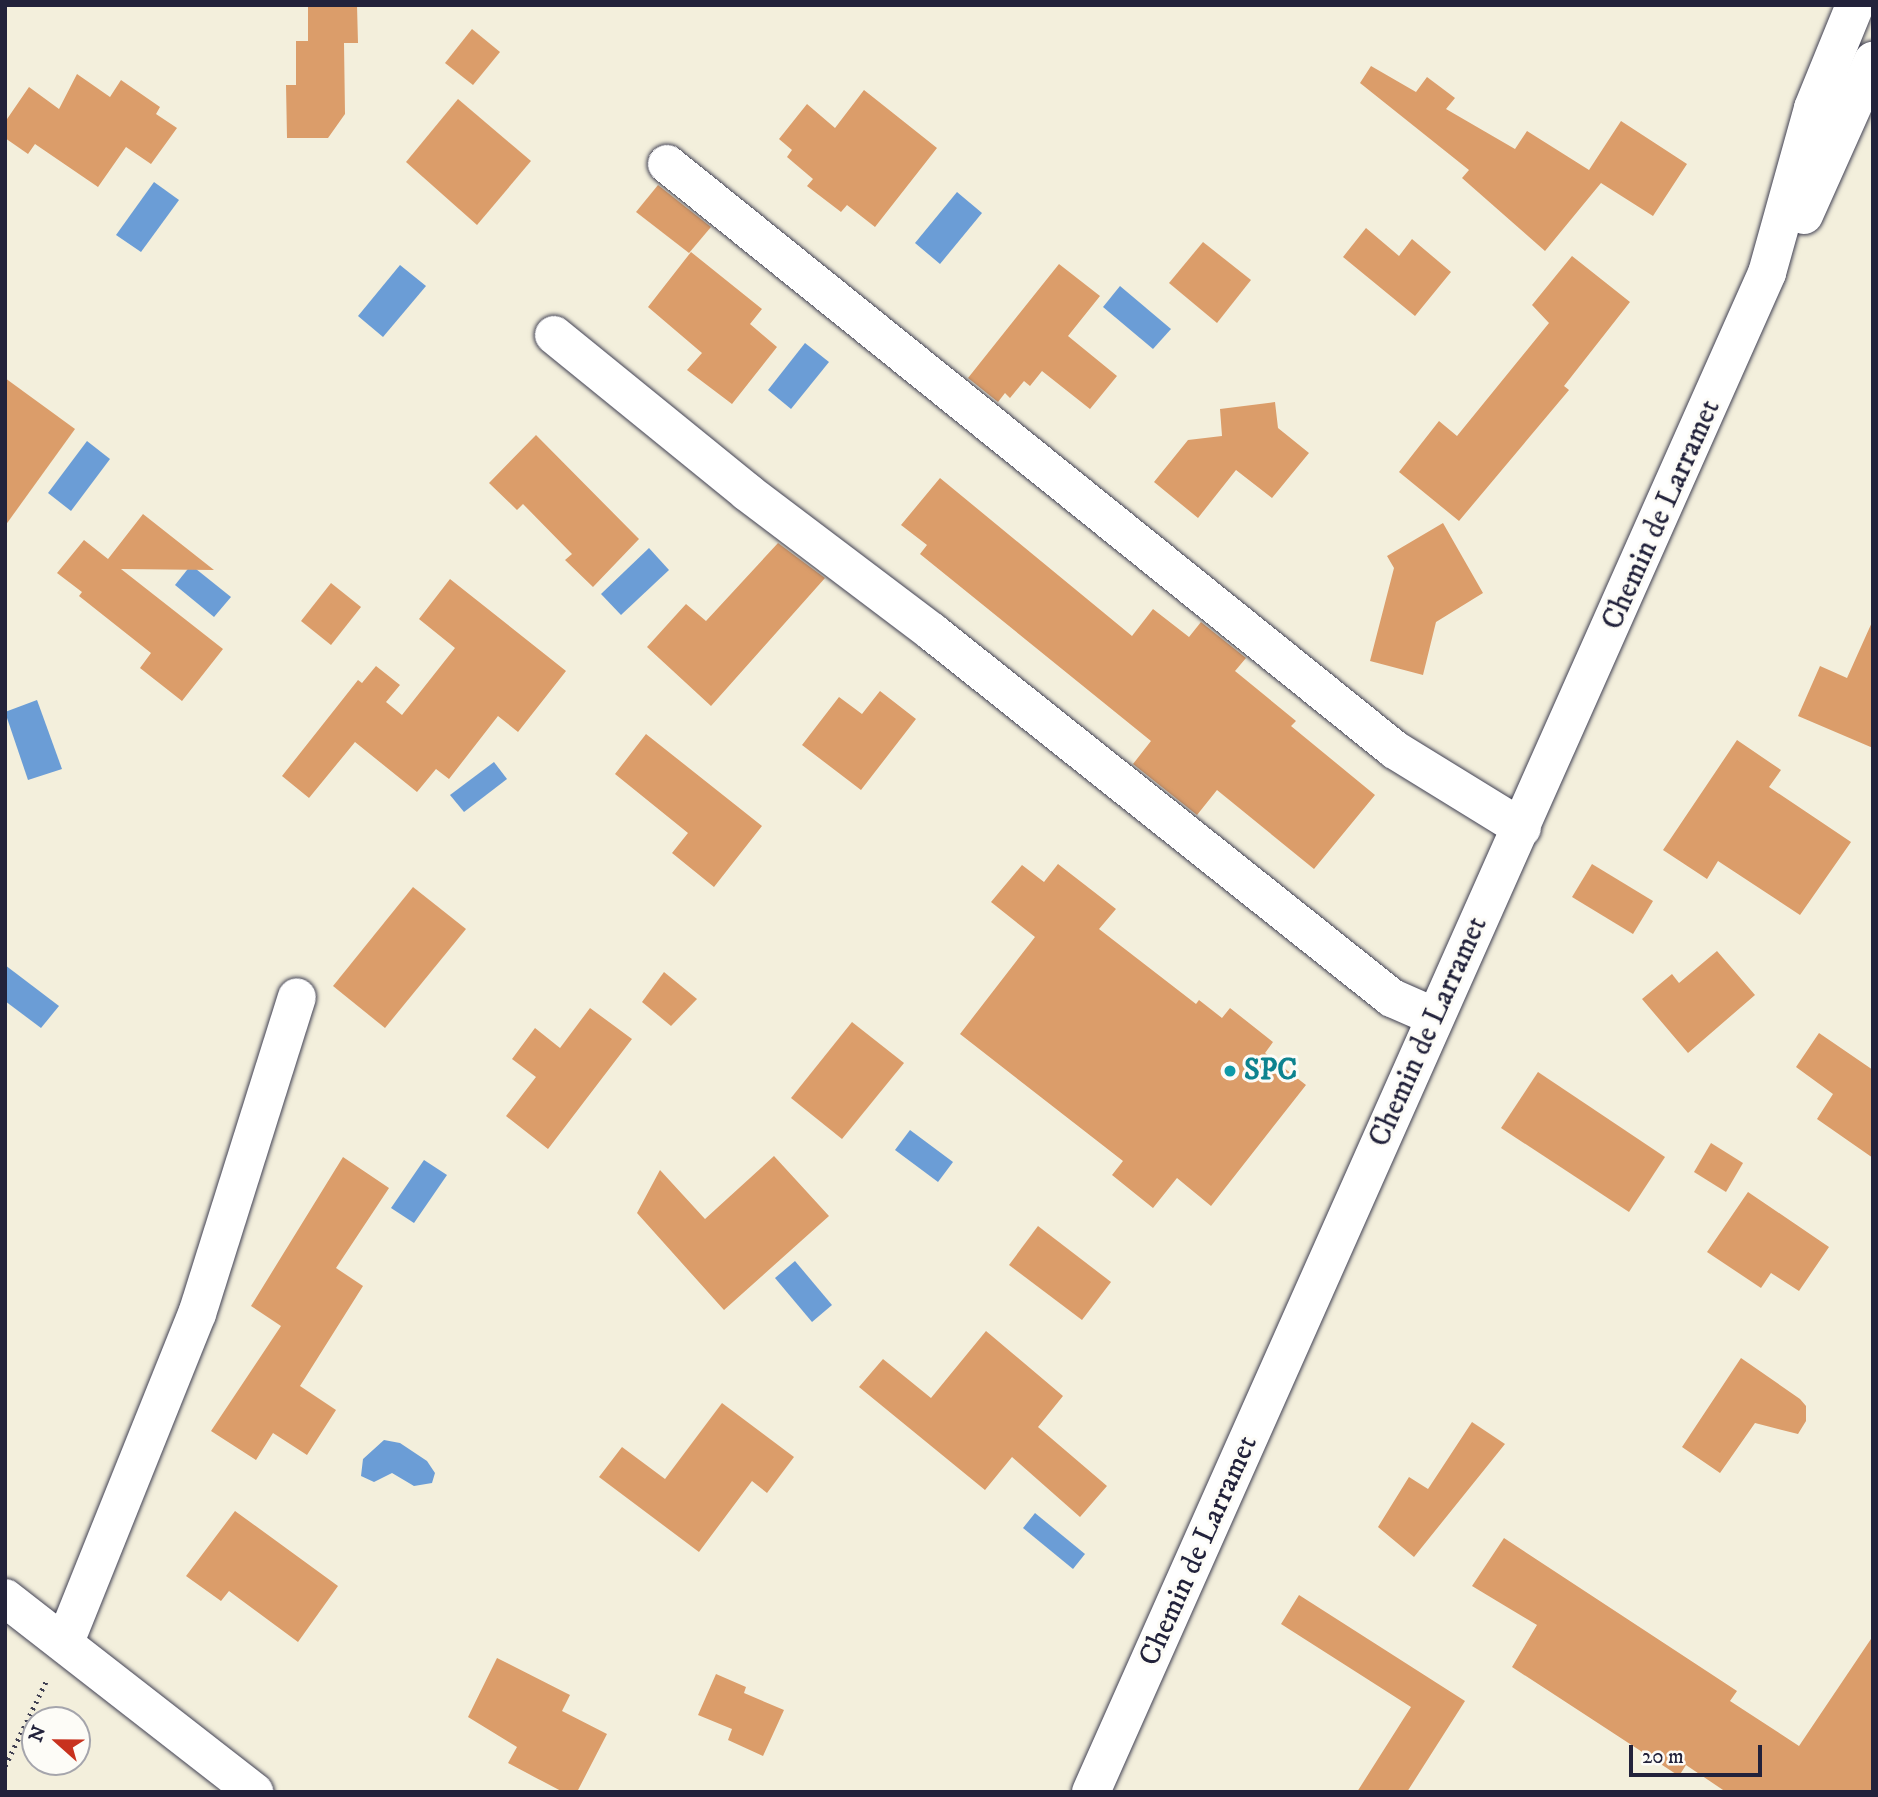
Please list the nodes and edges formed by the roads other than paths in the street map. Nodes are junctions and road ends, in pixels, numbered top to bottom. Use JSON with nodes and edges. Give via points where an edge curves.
{"nodes":[{"id":1,"x":1857,"y":10,"type":"edge"},
{"id":2,"x":1873,"y":61,"type":"edge"},
{"id":3,"x":667,"y":164,"type":"dead end"},
{"id":4,"x":1768,"y":273,"type":"junction"},
{"id":5,"x":554,"y":335,"type":"dead end"},
{"id":6,"x":1522,"y":828,"type":"junction"},
{"id":7,"x":297,"y":997,"type":"dead end"},
{"id":8,"x":1435,"y":1017,"type":"junction"},
{"id":9,"x":5,"y":1598,"type":"edge"},
{"id":10,"x":65,"y":1642,"type":"junction"},
{"id":11,"x":254,"y":1792,"type":"edge"},
{"id":12,"x":1091,"y":1792,"type":"edge"}],
"edges":[{"from":1,"to":4,"type":"main road","name":"Chemin de Larramet","via":[[1813,108]]},
{"from":2,"to":4,"type":"main road","name":"Chemin de Larramet","via":[[1804,214]]},
{"from":3,"to":6,"type":"main road","via":[[1395,750]]},
{"from":4,"to":6,"type":"main road","name":"Chemin de Larramet"},
{"from":5,"to":8,"type":"main road","via":[[1392,998]]},
{"from":6,"to":8,"type":"main road","name":"Chemin de Larramet"},
{"from":7,"to":10,"type":"main road","via":[[197,1314]]},
{"from":8,"to":12,"type":"main road","name":"Chemin de Larramet"},
{"from":9,"to":10,"type":"main road"},
{"from":10,"to":11,"type":"main road"}]}
